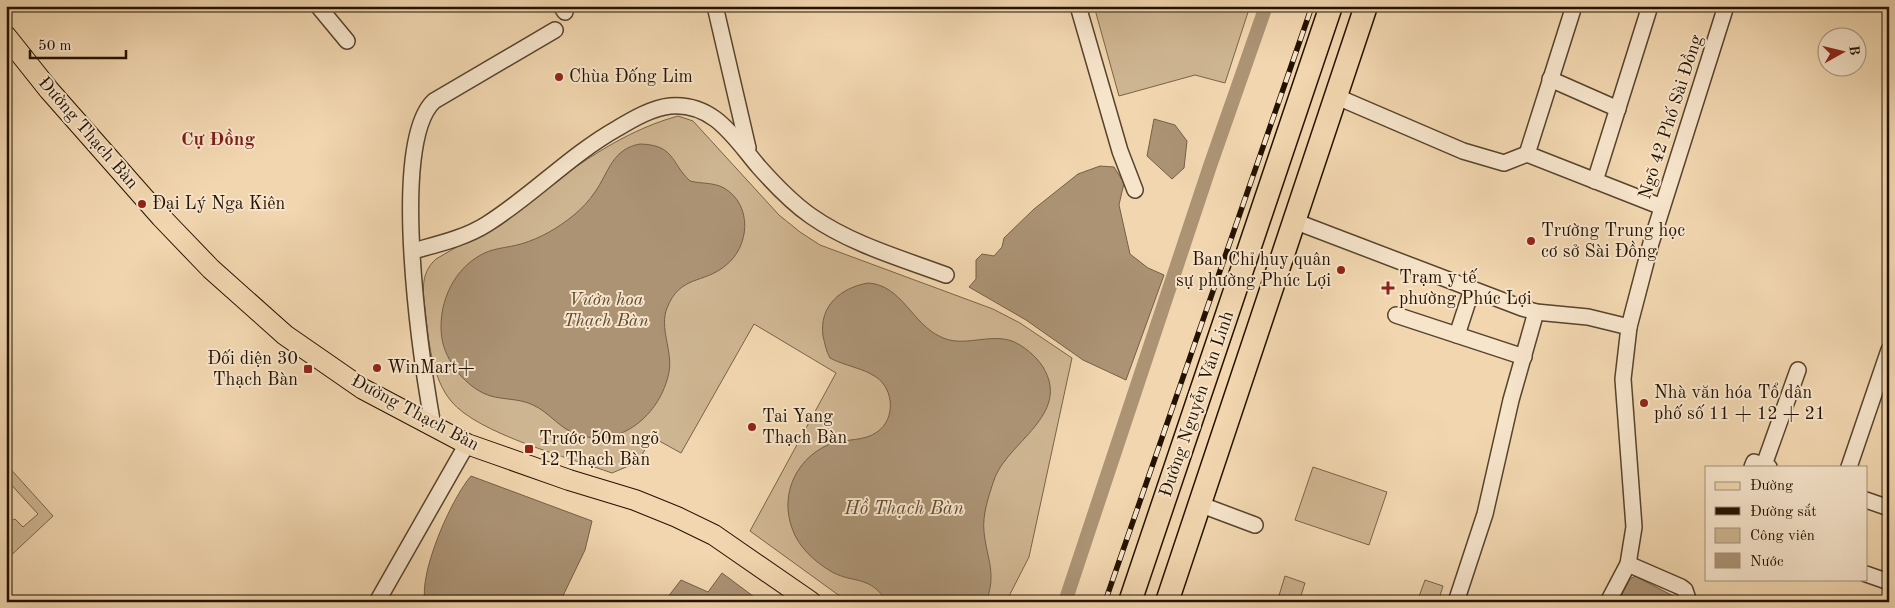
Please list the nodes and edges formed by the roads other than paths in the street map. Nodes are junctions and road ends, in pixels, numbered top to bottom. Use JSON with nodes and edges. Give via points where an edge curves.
{"nodes":[{"id":1,"x":318,"y":6,"type":"edge"},
{"id":2,"x":715,"y":6,"type":"edge"},
{"id":3,"x":1078,"y":6,"type":"edge"},
{"id":4,"x":1331,"y":6,"type":"edge"},
{"id":5,"x":1366,"y":6,"type":"edge"},
{"id":6,"x":1574,"y":6,"type":"edge"},
{"id":7,"x":1650,"y":6,"type":"edge"},
{"id":8,"x":1726,"y":6,"type":"edge"},
{"id":9,"x":555,"y":30,"type":"dead end"},
{"id":10,"x":6,"y":36,"type":"edge"},
{"id":11,"x":347,"y":41,"type":"dead end"},
{"id":12,"x":1550,"y":79,"type":"junction"},
{"id":13,"x":1335,"y":96,"type":"junction"},
{"id":14,"x":1618,"y":109,"type":"junction"},
{"id":15,"x":1528,"y":154,"type":"junction"},
{"id":16,"x":749,"y":155,"type":"junction"},
{"id":17,"x":1595,"y":180,"type":"junction"},
{"id":18,"x":1135,"y":190,"type":"dead end"},
{"id":19,"x":1662,"y":207,"type":"junction"},
{"id":20,"x":1294,"y":221,"type":"junction"},
{"id":21,"x":413,"y":251,"type":"junction"},
{"id":22,"x":946,"y":275,"type":"dead end"},
{"id":23,"x":1472,"y":289,"type":"junction"},
{"id":24,"x":1536,"y":312,"type":"junction"},
{"id":25,"x":1396,"y":314,"type":"dead end"},
{"id":26,"x":1629,"y":327,"type":"junction"},
{"id":27,"x":1457,"y":335,"type":"junction"},
{"id":28,"x":1889,"y":350,"type":"edge"},
{"id":29,"x":1524,"y":357,"type":"junction"},
{"id":30,"x":1798,"y":370,"type":"dead end"},
{"id":31,"x":433,"y":426,"type":"junction"},
{"id":32,"x":467,"y":444,"type":"junction"},
{"id":33,"x":1762,"y":466,"type":"edge"},
{"id":34,"x":1849,"y":466,"type":"edge"},
{"id":35,"x":1868,"y":501,"type":"edge"},
{"id":36,"x":1200,"y":504,"type":"junction"},
{"id":37,"x":1889,"y":508,"type":"edge"},
{"id":38,"x":1255,"y":525,"type":"dead end"},
{"id":39,"x":1628,"y":564,"type":"junction"},
{"id":40,"x":1868,"y":575,"type":"edge"},
{"id":41,"x":1889,"y":582,"type":"edge"},
{"id":42,"x":378,"y":602,"type":"edge"},
{"id":43,"x":811,"y":602,"type":"edge"},
{"id":44,"x":1130,"y":602,"type":"edge"},
{"id":45,"x":1167,"y":602,"type":"edge"},
{"id":46,"x":1456,"y":602,"type":"edge"},
{"id":47,"x":1608,"y":602,"type":"edge"},
{"id":48,"x":1689,"y":602,"type":"edge"}],
"edges":[{"from":1,"to":11,"type":"street"},
{"from":2,"to":16,"type":"street"},
{"from":3,"to":18,"type":"street","via":[[1120,151]]},
{"from":4,"to":44,"type":"highway","name":"Đường Nguyễn Văn Linh"},
{"from":5,"to":13,"type":"highway","name":"Đường Nguyễn Văn Linh"},
{"from":6,"to":12,"type":"street"},
{"from":7,"to":14,"type":"street"},
{"from":8,"to":19,"type":"street","name":"Ngõ 42 Phố Sài Đồng"},
{"from":9,"to":21,"type":"street","via":[[442,95],[426,108],[418,132],[412,172]]},
{"from":10,"to":31,"type":"main road","name":"Đường Thạch Bàn","via":[[97,146],[212,269],[285,335],[363,389]]},
{"from":12,"to":14,"type":"street"},
{"from":12,"to":15,"type":"street"},
{"from":13,"to":15,"type":"street","via":[[1463,151],[1504,163]]},
{"from":13,"to":20,"type":"highway","name":"Đường Nguyễn Văn Linh"},
{"from":14,"to":17,"type":"street"},
{"from":15,"to":17,"type":"street"},
{"from":16,"to":21,"type":"street","via":[[732,132],[709,116],[683,106],[661,109],[634,118],[582,151],[486,225]]},
{"from":16,"to":22,"type":"street","via":[[793,203],[825,226],[865,245]]},
{"from":17,"to":19,"type":"street"},
{"from":19,"to":26,"type":"street","name":"Ngõ 42 Phố Sài Đồng"},
{"from":20,"to":23,"type":"street"},
{"from":20,"to":36,"type":"highway","name":"Đường Nguyễn Văn Linh"},
{"from":21,"to":31,"type":"street","via":[[420,342]]},
{"from":23,"to":24,"type":"street"},
{"from":23,"to":27,"type":"street"},
{"from":24,"to":26,"type":"street","via":[[1588,317]]},
{"from":24,"to":29,"type":"street"},
{"from":25,"to":27,"type":"street"},
{"from":26,"to":39,"type":"street","name":"Ngõ 42 Phố Sài Đồng","via":[[1623,379],[1634,527]]},
{"from":27,"to":29,"type":"street"},
{"from":28,"to":34,"type":"street"},
{"from":29,"to":46,"type":"street","via":[[1485,514]]},
{"from":30,"to":33,"type":"street"},
{"from":31,"to":32,"type":"main road","name":"Đường Thạch Bàn"},
{"from":32,"to":42,"type":"street"},
{"from":32,"to":43,"type":"main road","name":"Đường Thạch Bàn","via":[[677,517],[721,540]]},
{"from":35,"to":37,"type":"street"},
{"from":36,"to":38,"type":"street"},
{"from":36,"to":45,"type":"highway","name":"Đường Nguyễn Văn Linh"},
{"from":39,"to":47,"type":"street","name":"Ngõ 42 Phố Sài Đồng"},
{"from":39,"to":48,"type":"street","via":[[1681,587]]},
{"from":40,"to":41,"type":"street"}]}
